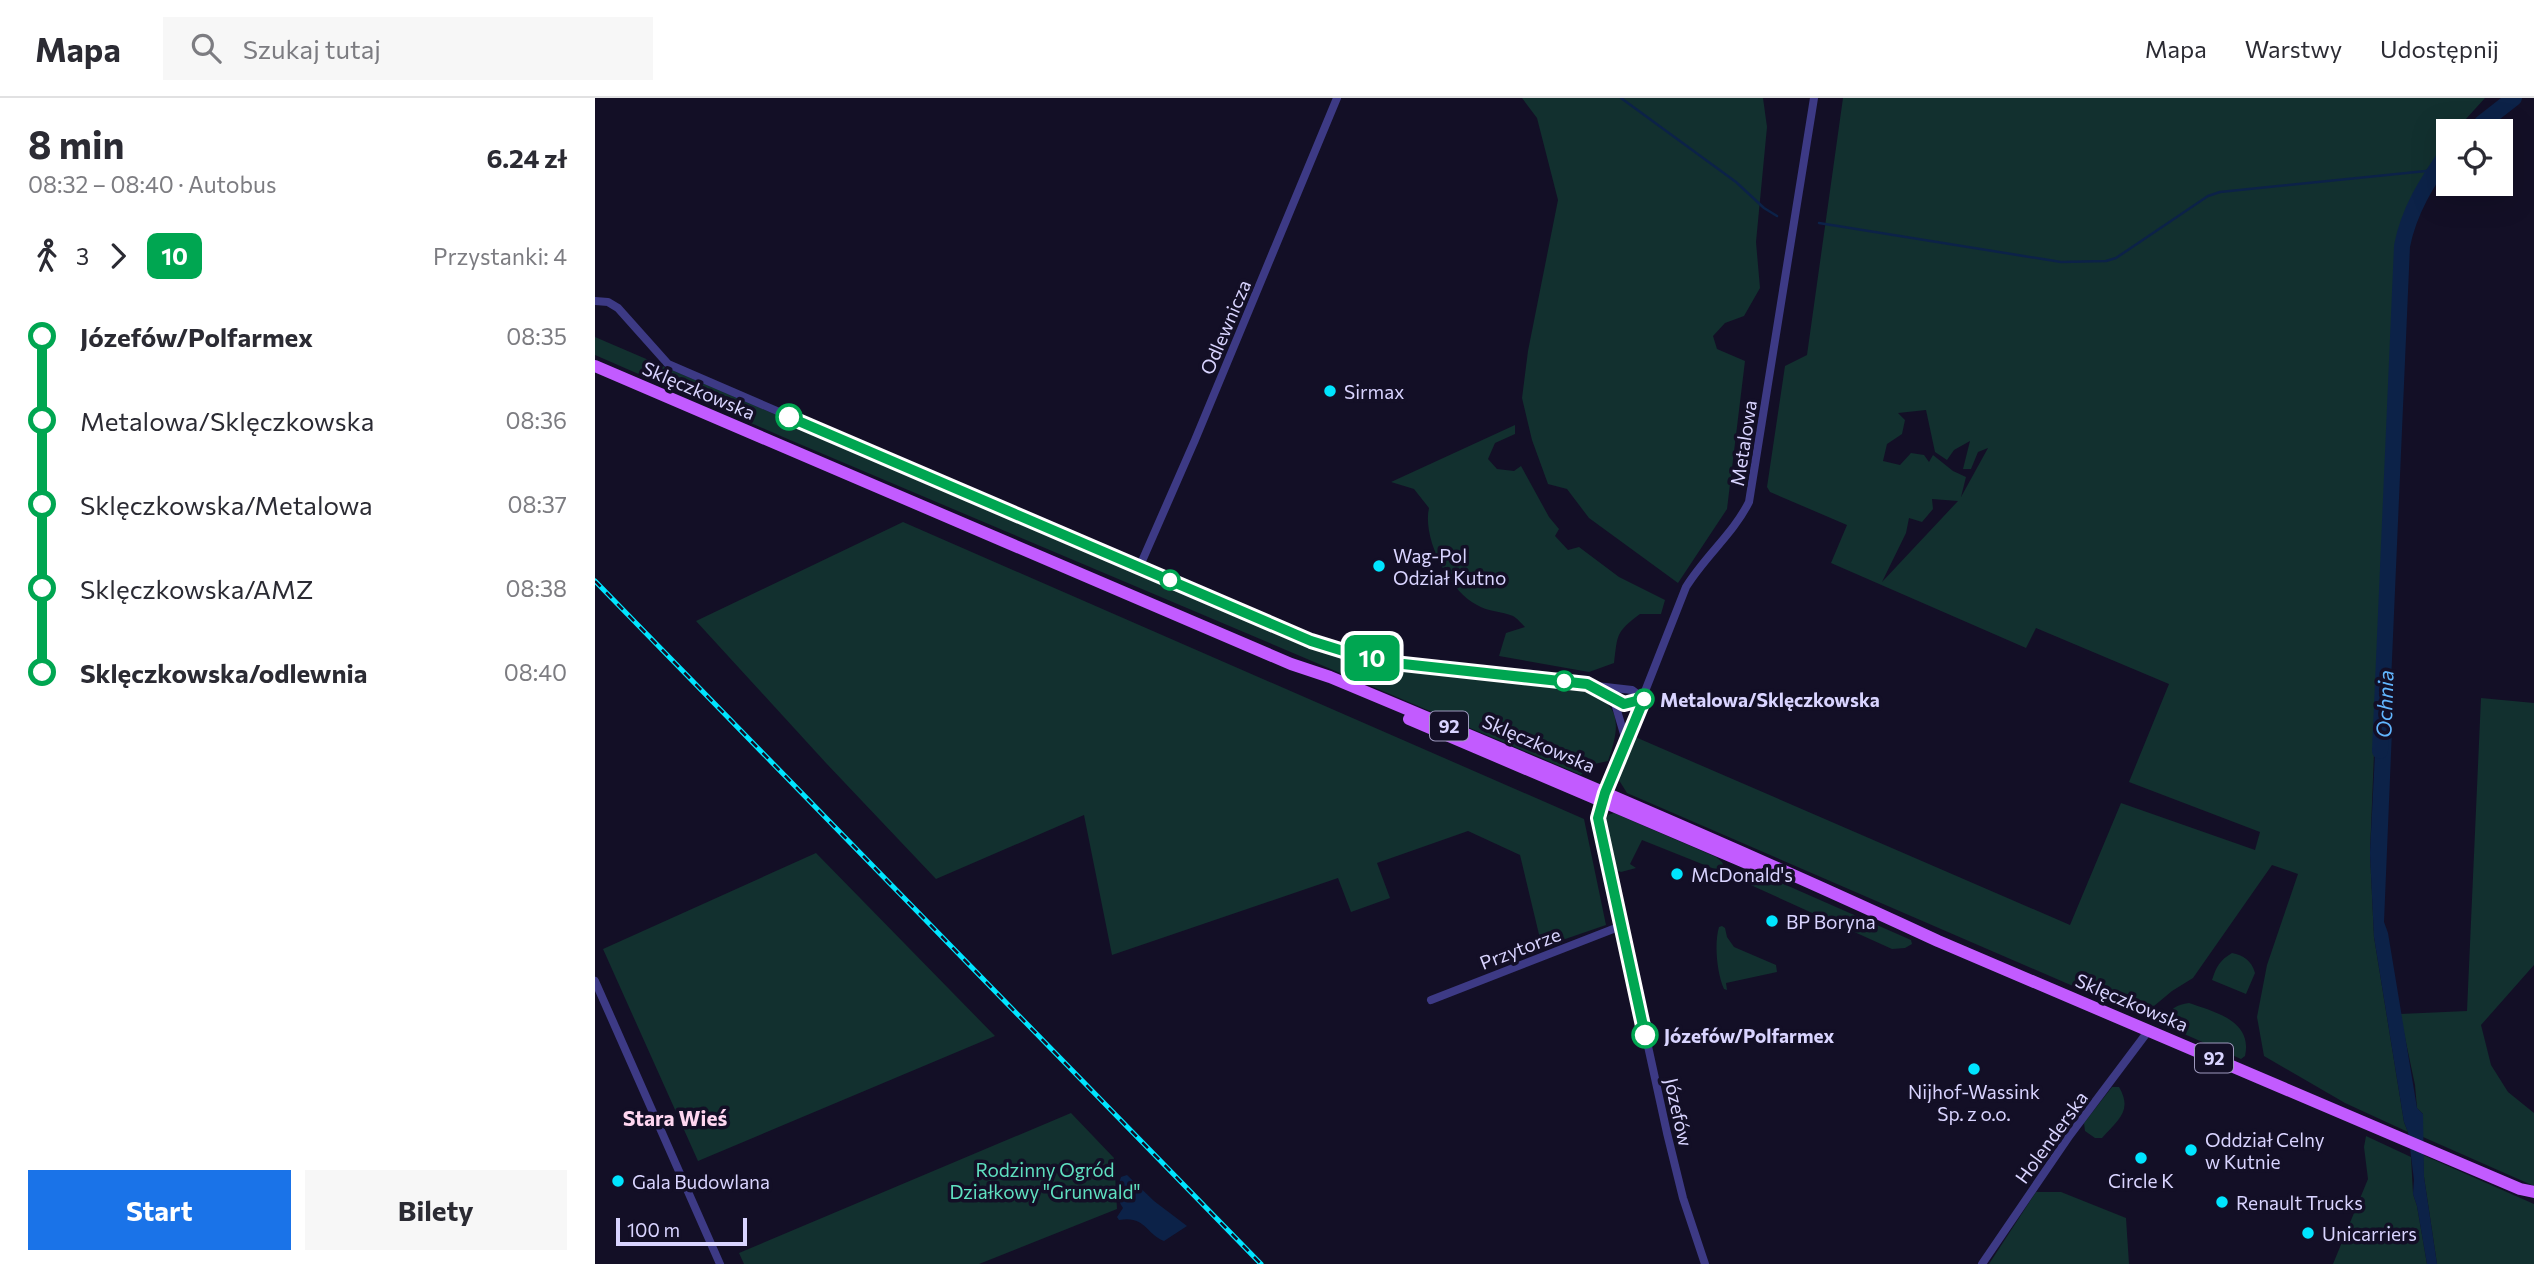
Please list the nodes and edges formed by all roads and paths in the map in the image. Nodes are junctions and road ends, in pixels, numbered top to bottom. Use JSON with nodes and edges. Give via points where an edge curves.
{"nodes":[{"id":1,"x":1337,"y":98,"type":"edge"},
{"id":2,"x":1814,"y":98,"type":"edge"},
{"id":3,"x":595,"y":301,"type":"edge"},
{"id":4,"x":595,"y":366,"type":"edge"},
{"id":5,"x":1139,"y":568,"type":"junction"},
{"id":6,"x":1594,"y":687,"type":"junction"},
{"id":7,"x":1644,"y":699,"type":"junction"},
{"id":8,"x":1615,"y":700,"type":"junction"},
{"id":9,"x":1626,"y":741,"type":"junction"},
{"id":10,"x":1603,"y":797,"type":"junction"},
{"id":11,"x":1621,"y":926,"type":"junction"},
{"id":12,"x":595,"y":981,"type":"edge"},
{"id":13,"x":1431,"y":1000,"type":"dead end"},
{"id":14,"x":2150,"y":1031,"type":"junction"},
{"id":15,"x":2520,"y":1189,"type":"junction"},
{"id":16,"x":2534,"y":1192,"type":"edge"},
{"id":17,"x":2534,"y":1198,"type":"edge"},
{"id":18,"x":720,"y":1264,"type":"edge"},
{"id":19,"x":1705,"y":1264,"type":"edge"},
{"id":20,"x":1982,"y":1264,"type":"edge"}],
"edges":[{"from":1,"to":5,"type":"street","name":"Odlewnicza"},
{"from":2,"to":7,"type":"street","name":"Metalowa","via":[[1749,502],[1729,535],[1686,587]]},
{"from":3,"to":5,"type":"street","via":[[618,308],[668,364]]},
{"from":4,"to":10,"type":"main road","name":"Sklęczkowska","number":"92","via":[[1291,664],[1328,684]]},
{"from":5,"to":6,"type":"street","via":[[1311,641],[1353,654]]},
{"from":6,"to":7,"type":"street","via":[[1632,690]]},
{"from":6,"to":8,"type":"street"},
{"from":7,"to":8,"type":"street","via":[[1624,704]]},
{"from":7,"to":9,"type":"street","name":"Metalowa"},
{"from":8,"to":9,"type":"street"},
{"from":9,"to":10,"type":"street","name":"Metalowa"},
{"from":10,"to":11,"type":"street","name":"Józefów","via":[[1598,818]]},
{"from":10,"to":14,"type":"main road","name":"Sklęczkowska","number":"92"},
{"from":11,"to":13,"type":"street","name":"Przytorze"},
{"from":11,"to":19,"type":"street","name":"Józefów","via":[[1680,1185]]},
{"from":12,"to":18,"type":"street"},
{"from":14,"to":15,"type":"main road","name":"Sklęczkowska","number":"92"},
{"from":14,"to":20,"type":"street","name":"Holenderska","via":[[2070,1135]]},
{"from":15,"to":16,"type":"main road","name":"Sklęczkowska","number":"92"},
{"from":15,"to":17,"type":"main road","name":"Sklęczkowska","number":"92"}]}
